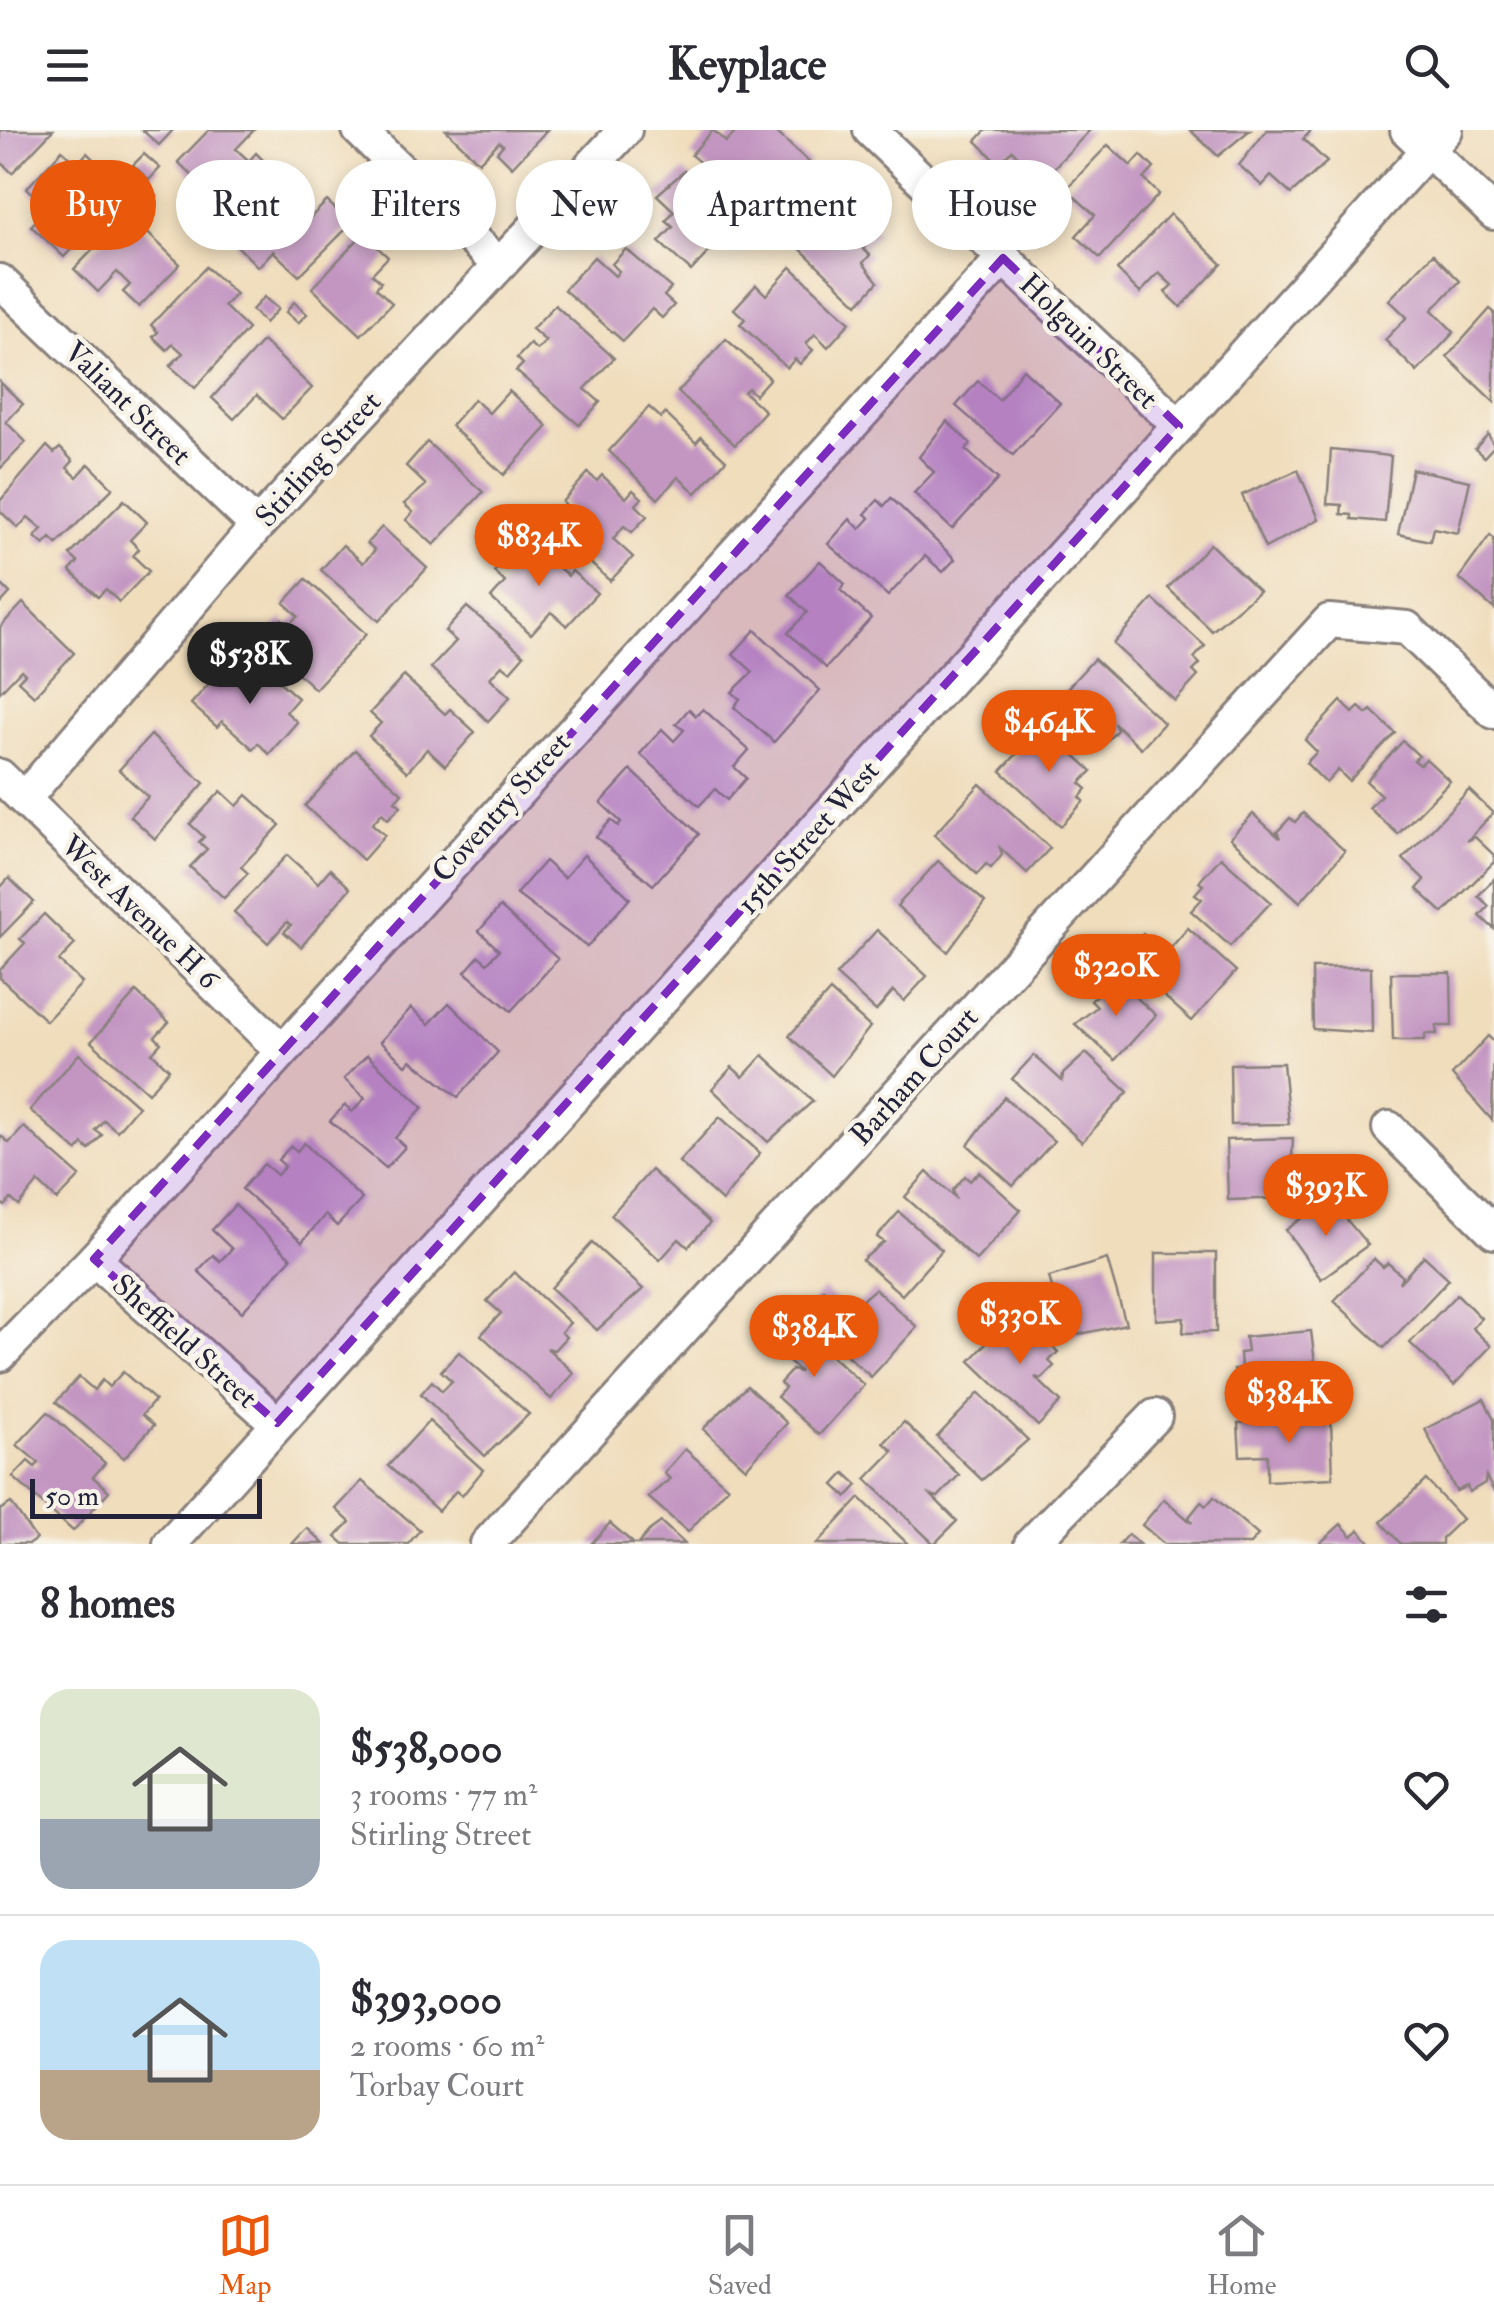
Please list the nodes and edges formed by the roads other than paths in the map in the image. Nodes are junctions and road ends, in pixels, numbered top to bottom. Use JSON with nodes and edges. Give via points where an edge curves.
{"nodes":[{"id":1,"x":359,"y":130,"type":"edge"},
{"id":2,"x":625,"y":130,"type":"edge"},
{"id":3,"x":870,"y":130,"type":"edge"},
{"id":4,"x":1427,"y":137,"type":"edge"},
{"id":5,"x":1494,"y":214,"type":"edge"},
{"id":6,"x":1003,"y":258,"type":"junction"},
{"id":7,"x":498,"y":262,"type":"junction"},
{"id":8,"x":0,"y":280,"type":"edge"},
{"id":9,"x":1179,"y":426,"type":"junction"},
{"id":10,"x":257,"y":526,"type":"junction"},
{"id":11,"x":1494,"y":712,"type":"edge"},
{"id":12,"x":0,"y":776,"type":"edge"},
{"id":13,"x":24,"y":800,"type":"junction"},
{"id":14,"x":280,"y":1048,"type":"junction"},
{"id":15,"x":1388,"y":1128,"type":"dead end"},
{"id":16,"x":1494,"y":1232,"type":"edge"},
{"id":17,"x":94,"y":1259,"type":"junction"},
{"id":18,"x":0,"y":1355,"type":"edge"},
{"id":19,"x":1155,"y":1416,"type":"dead end"},
{"id":20,"x":277,"y":1424,"type":"junction"},
{"id":21,"x":170,"y":1544,"type":"edge"},
{"id":22,"x":486,"y":1544,"type":"edge"},
{"id":23,"x":1032,"y":1544,"type":"edge"}],
"edges":[{"from":1,"to":7,"type":"street"},
{"from":2,"to":7,"type":"street","name":"Stirling Street"},
{"from":3,"to":6,"type":"street","name":"Holguin Street"},
{"from":4,"to":5,"type":"street"},
{"from":4,"to":9,"type":"street","name":"15th Street West"},
{"from":6,"to":9,"type":"street","name":"Holguin Street"},
{"from":6,"to":14,"type":"street","name":"Coventry Street"},
{"from":7,"to":10,"type":"street","name":"Stirling Street"},
{"from":8,"to":10,"type":"street","name":"Valiant Street"},
{"from":9,"to":20,"type":"street","name":"15th Street West"},
{"from":10,"to":13,"type":"street","name":"Stirling Street"},
{"from":11,"to":22,"type":"street","name":"Barham Court","via":[[1406,628],[1329,621]]},
{"from":12,"to":13,"type":"street","name":"West Avenue H 6"},
{"from":13,"to":14,"type":"street","name":"West Avenue H 6"},
{"from":14,"to":17,"type":"street","name":"Coventry Street"},
{"from":15,"to":16,"type":"street"},
{"from":17,"to":18,"type":"street","name":"Coventry Street"},
{"from":17,"to":20,"type":"street","name":"Sheffield Street"},
{"from":19,"to":23,"type":"street"},
{"from":20,"to":21,"type":"street","name":"15th Street West"}]}
